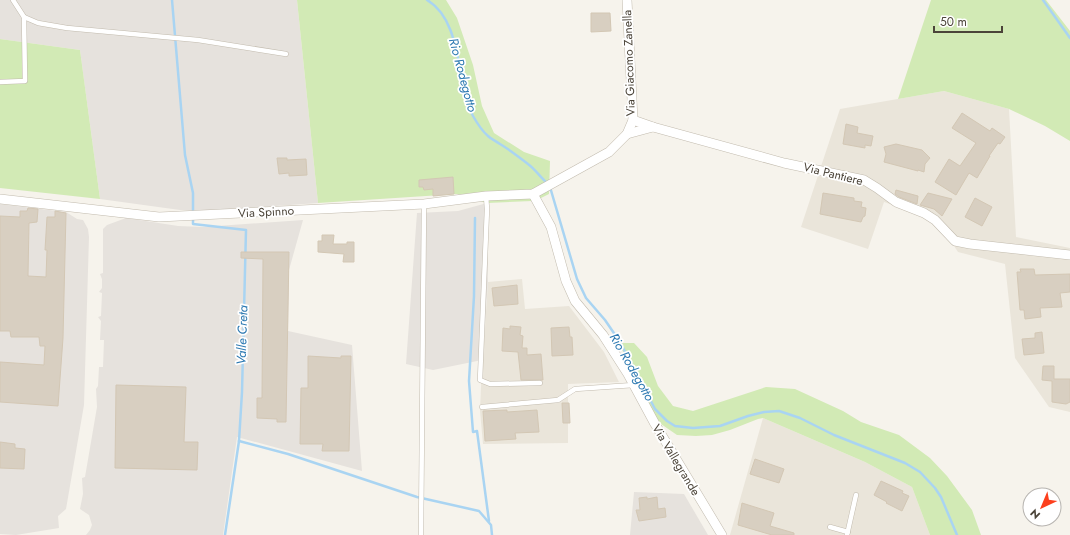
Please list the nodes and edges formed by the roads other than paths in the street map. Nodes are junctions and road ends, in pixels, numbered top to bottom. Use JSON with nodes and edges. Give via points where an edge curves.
{"nodes":[{"id":1,"x":13,"y":0,"type":"edge"},
{"id":2,"x":627,"y":0,"type":"edge"},
{"id":3,"x":24,"y":17,"type":"junction"},
{"id":4,"x":286,"y":54,"type":"dead end"},
{"id":5,"x":0,"y":82,"type":"edge"},
{"id":6,"x":633,"y":120,"type":"junction"},
{"id":7,"x":653,"y":127,"type":"junction"},
{"id":8,"x":627,"y":134,"type":"junction"},
{"id":9,"x":533,"y":194,"type":"junction"},
{"id":10,"x":486,"y":196,"type":"junction"},
{"id":11,"x":0,"y":198,"type":"edge"},
{"id":12,"x":424,"y":204,"type":"junction"},
{"id":13,"x":1070,"y":255,"type":"edge"},
{"id":14,"x":540,"y":383,"type":"dead end"},
{"id":15,"x":634,"y":385,"type":"junction"},
{"id":16,"x":482,"y":407,"type":"dead end"},
{"id":17,"x":856,"y":495,"type":"dead end"},
{"id":18,"x":830,"y":527,"type":"dead end"},
{"id":19,"x":848,"y":533,"type":"edge"},
{"id":20,"x":421,"y":535,"type":"edge"},
{"id":21,"x":722,"y":535,"type":"edge"}],
"edges":[{"from":1,"to":3,"type":"lane"},
{"from":2,"to":6,"type":"street","name":"Via Giacomo Zanella"},
{"from":3,"to":4,"type":"lane","via":[[38,23],[67,28],[185,38]]},
{"from":3,"to":5,"type":"lane","via":[[25,81]]},
{"from":6,"to":7,"type":"street","name":"Via Pantiere"},
{"from":6,"to":8,"type":"street","name":"Via Giacomo Zanella"},
{"from":7,"to":8,"type":"street"},
{"from":7,"to":13,"type":"street","name":"Via Pantiere","via":[[784,163],[864,180],[896,202],[935,220],[955,241]]},
{"from":8,"to":9,"type":"street","name":"Via Giacomo Zanella","via":[[608,152]]},
{"from":9,"to":10,"type":"street","name":"Via Spinno"},
{"from":9,"to":15,"type":"street","name":"Via Vallegrande","via":[[551,227],[566,280],[576,301],[603,335]]},
{"from":10,"to":12,"type":"street","name":"Via Spinno"},
{"from":10,"to":14,"type":"lane","via":[[480,380],[490,384]]},
{"from":11,"to":12,"type":"street","name":"Via Spinno","via":[[159,218]]},
{"from":12,"to":20,"type":"lane"},
{"from":15,"to":16,"type":"lane","via":[[575,389],[558,400]]},
{"from":15,"to":21,"type":"street","name":"Via Vallegrande"},
{"from":17,"to":19,"type":"lane"},
{"from":18,"to":19,"type":"lane"}]}
